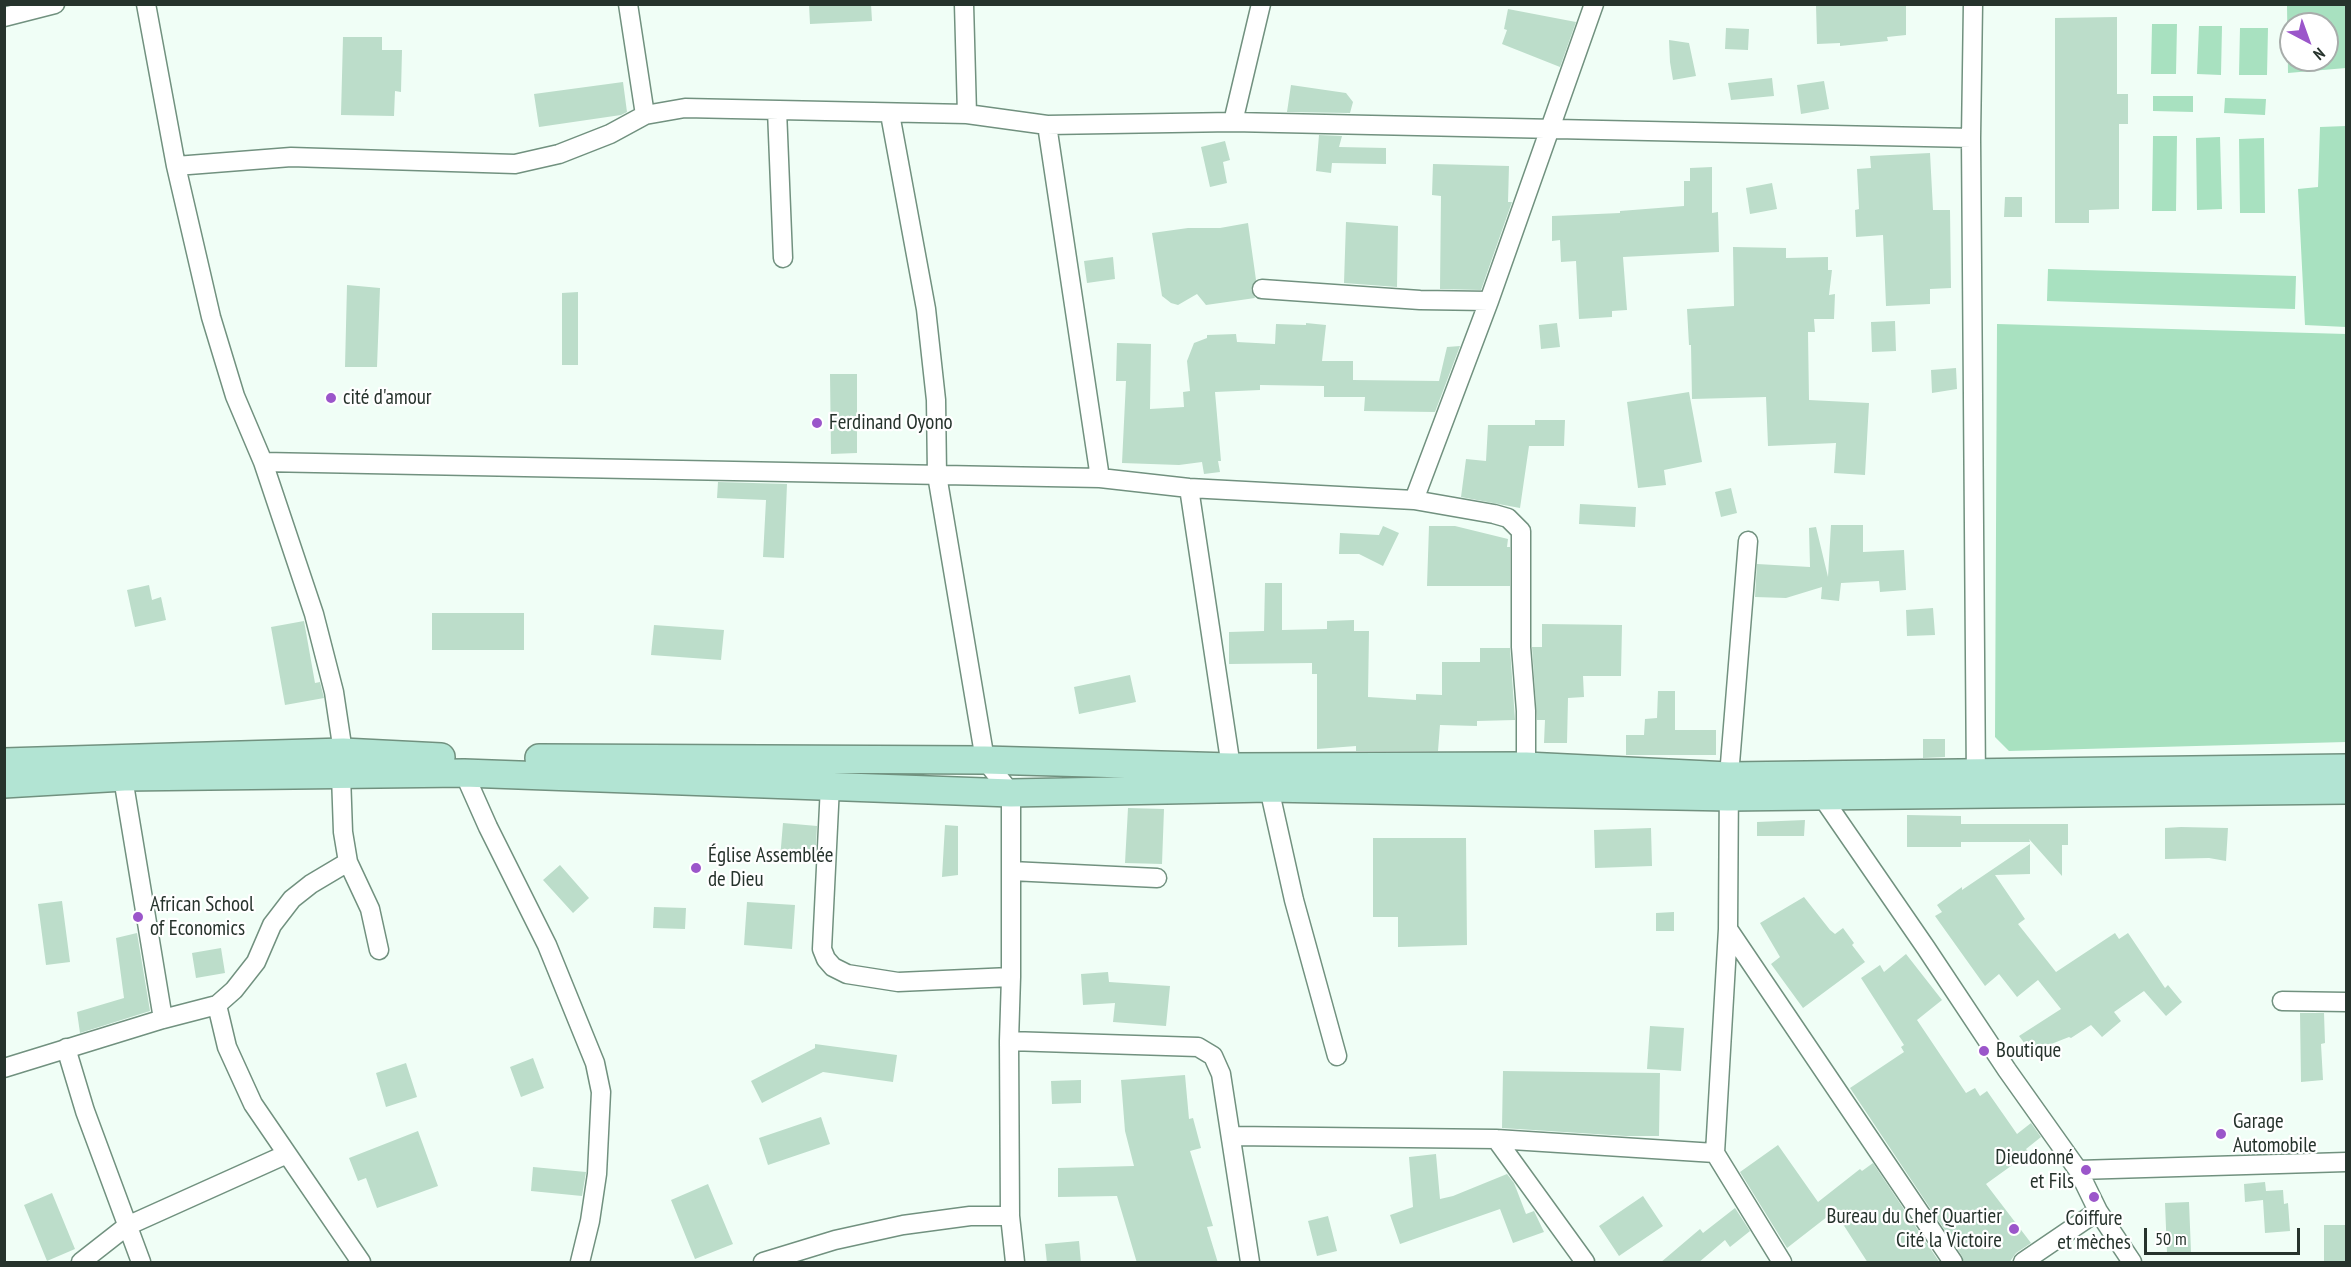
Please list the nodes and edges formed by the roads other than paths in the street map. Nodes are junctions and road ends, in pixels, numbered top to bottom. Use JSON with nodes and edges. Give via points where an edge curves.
{"nodes":[{"id":1,"x":55,"y":4,"type":"edge"},
{"id":2,"x":146,"y":4,"type":"edge"},
{"id":3,"x":628,"y":4,"type":"edge"},
{"id":4,"x":964,"y":4,"type":"edge"},
{"id":5,"x":1261,"y":4,"type":"edge"},
{"id":6,"x":1594,"y":4,"type":"edge"},
{"id":7,"x":1973,"y":4,"type":"edge"},
{"id":8,"x":4,"y":16,"type":"edge"},
{"id":9,"x":777,"y":110,"type":"junction"},
{"id":10,"x":890,"y":114,"type":"junction"},
{"id":11,"x":967,"y":114,"type":"junction"},
{"id":12,"x":645,"y":115,"type":"junction"},
{"id":13,"x":1233,"y":122,"type":"junction"},
{"id":14,"x":1047,"y":125,"type":"junction"},
{"id":15,"x":1550,"y":129,"type":"junction"},
{"id":16,"x":1971,"y":138,"type":"junction"},
{"id":17,"x":176,"y":166,"type":"junction"},
{"id":18,"x":783,"y":258,"type":"dead end"},
{"id":19,"x":1262,"y":288,"type":"dead end"},
{"id":20,"x":1489,"y":301,"type":"junction"},
{"id":21,"x":263,"y":462,"type":"junction"},
{"id":22,"x":937,"y":475,"type":"junction"},
{"id":23,"x":1100,"y":478,"type":"junction"},
{"id":24,"x":1189,"y":488,"type":"junction"},
{"id":25,"x":1414,"y":500,"type":"junction"},
{"id":26,"x":1748,"y":541,"type":"dead end"},
{"id":27,"x":985,"y":760,"type":"junction"},
{"id":28,"x":4,"y":762,"type":"edge"},
{"id":29,"x":342,"y":764,"type":"junction"},
{"id":30,"x":1526,"y":766,"type":"junction"},
{"id":31,"x":1231,"y":767,"type":"junction"},
{"id":32,"x":122,"y":768,"type":"junction"},
{"id":33,"x":643,"y":768,"type":"junction"},
{"id":34,"x":2346,"y":768,"type":"edge"},
{"id":35,"x":464,"y":773,"type":"junction"},
{"id":36,"x":4,"y":784,"type":"edge"},
{"id":37,"x":1976,"y":784,"type":"junction"},
{"id":38,"x":830,"y":786,"type":"junction"},
{"id":39,"x":1729,"y":786,"type":"junction"},
{"id":40,"x":1269,"y":788,"type":"junction"},
{"id":41,"x":2346,"y":790,"type":"edge"},
{"id":42,"x":1011,"y":793,"type":"junction"},
{"id":43,"x":1820,"y":795,"type":"junction"},
{"id":44,"x":348,"y":862,"type":"junction"},
{"id":45,"x":1011,"y":871,"type":"junction"},
{"id":46,"x":1157,"y":878,"type":"dead end"},
{"id":47,"x":1728,"y":929,"type":"junction"},
{"id":48,"x":379,"y":950,"type":"dead end"},
{"id":49,"x":1011,"y":978,"type":"junction"},
{"id":50,"x":2282,"y":1001,"type":"dead end"},
{"id":51,"x":2346,"y":1002,"type":"edge"},
{"id":52,"x":217,"y":1005,"type":"junction"},
{"id":53,"x":163,"y":1019,"type":"junction"},
{"id":54,"x":1009,"y":1041,"type":"junction"},
{"id":55,"x":66,"y":1048,"type":"junction"},
{"id":56,"x":1337,"y":1056,"type":"dead end"},
{"id":57,"x":4,"y":1068,"type":"edge"},
{"id":58,"x":1232,"y":1136,"type":"junction"},
{"id":59,"x":1496,"y":1139,"type":"junction"},
{"id":60,"x":1715,"y":1153,"type":"junction"},
{"id":61,"x":287,"y":1154,"type":"junction"},
{"id":62,"x":2346,"y":1162,"type":"edge"},
{"id":63,"x":2078,"y":1170,"type":"junction"},
{"id":64,"x":2098,"y":1211,"type":"junction"},
{"id":65,"x":1010,"y":1216,"type":"junction"},
{"id":66,"x":127,"y":1226,"type":"junction"},
{"id":67,"x":1579,"y":1261,"type":"edge"},
{"id":68,"x":81,"y":1263,"type":"edge"},
{"id":69,"x":141,"y":1263,"type":"edge"},
{"id":70,"x":361,"y":1263,"type":"edge"},
{"id":71,"x":580,"y":1263,"type":"edge"},
{"id":72,"x":763,"y":1263,"type":"edge"},
{"id":73,"x":1015,"y":1263,"type":"edge"},
{"id":74,"x":1250,"y":1263,"type":"edge"},
{"id":75,"x":1782,"y":1263,"type":"edge"},
{"id":76,"x":1953,"y":1263,"type":"edge"},
{"id":77,"x":2023,"y":1263,"type":"edge"},
{"id":78,"x":2132,"y":1263,"type":"edge"}],
"edges":[{"from":1,"to":8,"type":"street"},
{"from":2,"to":17,"type":"street"},
{"from":3,"to":12,"type":"street"},
{"from":4,"to":11,"type":"street"},
{"from":5,"to":13,"type":"street"},
{"from":6,"to":15,"type":"street"},
{"from":7,"to":16,"type":"street"},
{"from":9,"to":10,"type":"street"},
{"from":9,"to":12,"type":"street","via":[[685,108]]},
{"from":9,"to":18,"type":"street"},
{"from":10,"to":11,"type":"street"},
{"from":10,"to":22,"type":"street","via":[[926,309],[936,399]]},
{"from":11,"to":14,"type":"street"},
{"from":12,"to":17,"type":"street","via":[[559,154],[515,165],[291,158]]},
{"from":13,"to":14,"type":"street"},
{"from":13,"to":15,"type":"street"},
{"from":14,"to":23,"type":"street"},
{"from":15,"to":16,"type":"street"},
{"from":15,"to":20,"type":"street"},
{"from":16,"to":37,"type":"street"},
{"from":17,"to":21,"type":"street","via":[[211,317],[235,396]]},
{"from":19,"to":20,"type":"street"},
{"from":20,"to":25,"type":"street"},
{"from":21,"to":22,"type":"street"},
{"from":21,"to":29,"type":"street","via":[[314,614],[334,692]]},
{"from":22,"to":23,"type":"street"},
{"from":22,"to":27,"type":"street"},
{"from":23,"to":24,"type":"street"},
{"from":24,"to":25,"type":"street"},
{"from":24,"to":31,"type":"street"},
{"from":25,"to":30,"type":"street","via":[[1508,518],[1521,531]]},
{"from":26,"to":39,"type":"street"},
{"from":27,"to":31,"type":"main road"},
{"from":27,"to":33,"type":"main road"},
{"from":27,"to":42,"type":"street"},
{"from":28,"to":32,"type":"main road"},
{"from":29,"to":32,"type":"main road","via":[[228,757]]},
{"from":29,"to":33,"type":"main road","via":[[465,758]]},
{"from":29,"to":35,"type":"main road"},
{"from":29,"to":44,"type":"street","via":[[343,832]]},
{"from":30,"to":31,"type":"main road"},
{"from":30,"to":39,"type":"main road"},
{"from":32,"to":36,"type":"main road"},
{"from":32,"to":53,"type":"street"},
{"from":33,"to":35,"type":"main road"},
{"from":33,"to":38,"type":"main road"},
{"from":34,"to":37,"type":"main road"},
{"from":35,"to":71,"type":"street","via":[[547,945],[595,1063],[601,1092],[598,1155]]},
{"from":37,"to":39,"type":"main road"},
{"from":37,"to":41,"type":"main road"},
{"from":37,"to":43,"type":"main road"},
{"from":38,"to":42,"type":"main road"},
{"from":38,"to":49,"type":"street","via":[[822,949],[833,967],[848,974],[898,982]]},
{"from":39,"to":40,"type":"main road"},
{"from":39,"to":43,"type":"main road"},
{"from":39,"to":47,"type":"street"},
{"from":40,"to":42,"type":"main road"},
{"from":40,"to":56,"type":"street","via":[[1294,900]]},
{"from":42,"to":45,"type":"street"},
{"from":43,"to":63,"type":"street"},
{"from":44,"to":48,"type":"street","via":[[370,909]]},
{"from":44,"to":52,"type":"street","via":[[292,898],[272,925],[256,962]]},
{"from":45,"to":46,"type":"street"},
{"from":45,"to":49,"type":"street"},
{"from":47,"to":60,"type":"street"},
{"from":47,"to":76,"type":"street"},
{"from":49,"to":54,"type":"street"},
{"from":50,"to":51,"type":"street"},
{"from":52,"to":53,"type":"street"},
{"from":52,"to":61,"type":"street","via":[[227,1047],[253,1104]]},
{"from":53,"to":55,"type":"street"},
{"from":54,"to":58,"type":"street","via":[[1198,1047],[1213,1056],[1221,1074]]},
{"from":54,"to":65,"type":"street"},
{"from":55,"to":57,"type":"street"},
{"from":55,"to":66,"type":"street"},
{"from":58,"to":59,"type":"street"},
{"from":58,"to":74,"type":"street"},
{"from":59,"to":60,"type":"street"},
{"from":59,"to":67,"type":"street"},
{"from":60,"to":75,"type":"street"},
{"from":61,"to":66,"type":"street"},
{"from":61,"to":70,"type":"street"},
{"from":62,"to":63,"type":"street"},
{"from":63,"to":64,"type":"street"},
{"from":64,"to":77,"type":"street"},
{"from":64,"to":78,"type":"street"},
{"from":65,"to":72,"type":"street","via":[[970,1216],[903,1226],[835,1240]]},
{"from":65,"to":73,"type":"street"},
{"from":66,"to":68,"type":"street"},
{"from":66,"to":69,"type":"street"}]}
